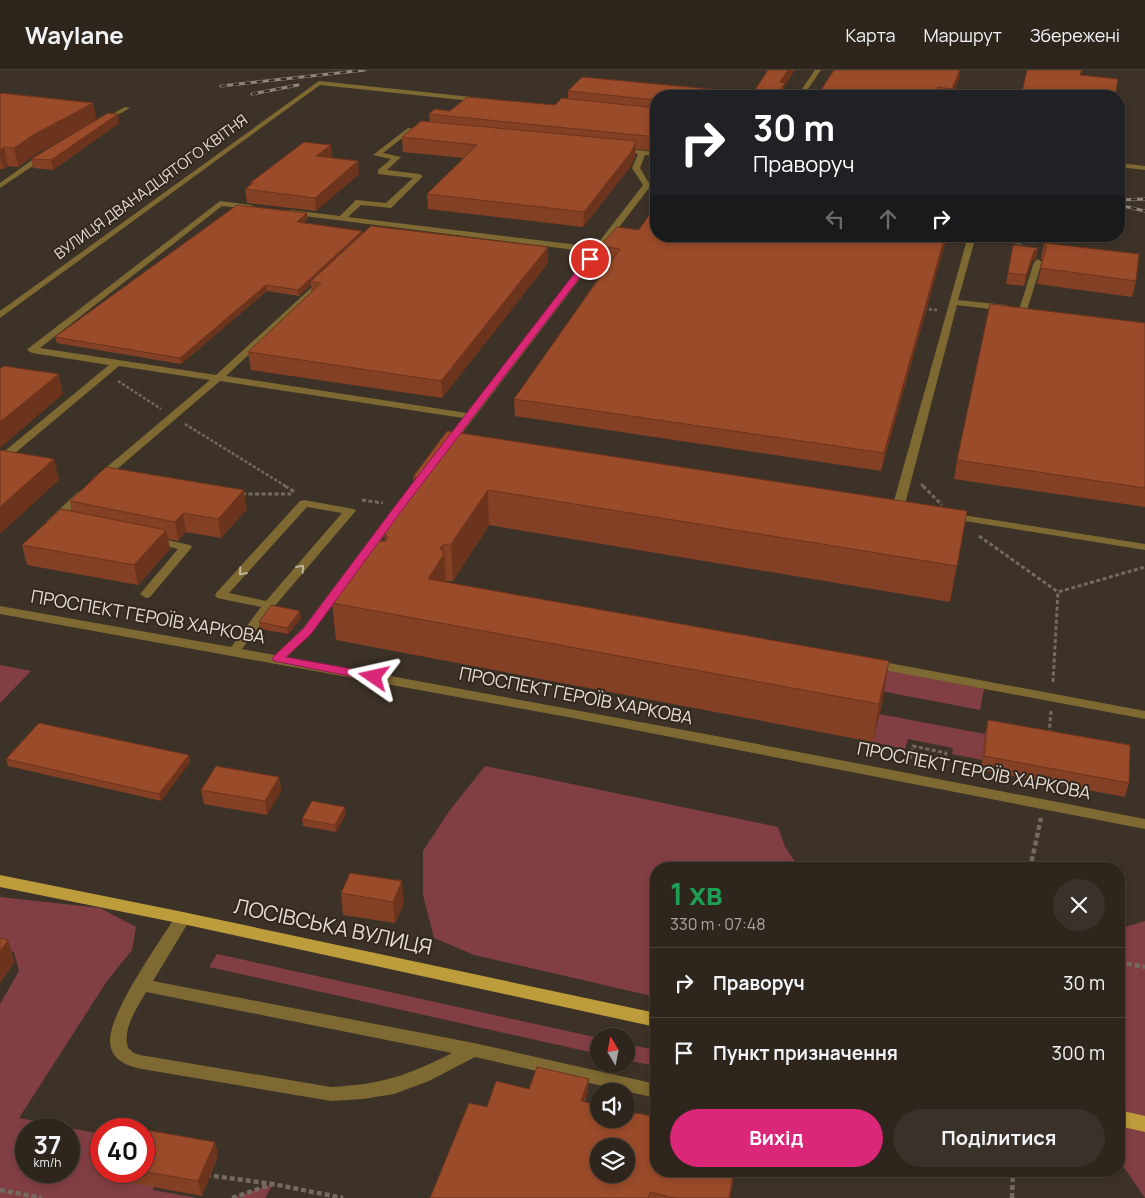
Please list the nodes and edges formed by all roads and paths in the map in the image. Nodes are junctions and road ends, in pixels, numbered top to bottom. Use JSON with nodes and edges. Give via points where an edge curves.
{"nodes":[{"id":1,"x":818,"y":70,"type":"edge"},
{"id":2,"x":804,"y":90,"type":"edge"},
{"id":3,"x":491,"y":101,"type":"edge"},
{"id":4,"x":127,"y":108,"type":"dead end"},
{"id":5,"x":96,"y":125,"type":"edge"},
{"id":6,"x":438,"y":133,"type":"edge"},
{"id":7,"x":613,"y":150,"type":"edge"},
{"id":8,"x":49,"y":152,"type":"edge"},
{"id":9,"x":642,"y":153,"type":"junction"},
{"id":10,"x":650,"y":154,"type":"edge"},
{"id":11,"x":1125,"y":166,"type":"edge"},
{"id":12,"x":1145,"y":168,"type":"edge"},
{"id":13,"x":650,"y":185,"type":"edge"},
{"id":14,"x":0,"y":186,"type":"edge"},
{"id":15,"x":650,"y":187,"type":"edge"},
{"id":16,"x":257,"y":208,"type":"edge"},
{"id":17,"x":286,"y":211,"type":"edge"},
{"id":18,"x":342,"y":218,"type":"junction"},
{"id":19,"x":384,"y":224,"type":"junction"},
{"id":20,"x":376,"y":230,"type":"edge"},
{"id":21,"x":970,"y":242,"type":"edge"},
{"id":22,"x":1015,"y":242,"type":"edge"},
{"id":23,"x":597,"y":250,"type":"junction"},
{"id":24,"x":1038,"y":262,"type":"joint"},
{"id":25,"x":333,"y":271,"type":"edge"},
{"id":26,"x":952,"y":307,"type":"junction"},
{"id":27,"x":920,"y":308,"type":"edge"},
{"id":28,"x":0,"y":315,"type":"edge"},
{"id":29,"x":117,"y":363,"type":"junction"},
{"id":30,"x":106,"y":372,"type":"junction"},
{"id":31,"x":218,"y":378,"type":"junction"},
{"id":32,"x":470,"y":416,"type":"junction"},
{"id":33,"x":172,"y":417,"type":"junction"},
{"id":34,"x":442,"y":452,"type":"edge"},
{"id":35,"x":4,"y":457,"type":"edge"},
{"id":36,"x":430,"y":467,"type":"edge"},
{"id":37,"x":234,"y":494,"type":"edge"},
{"id":38,"x":355,"y":500,"type":"dead end"},
{"id":39,"x":401,"y":504,"type":"junction"},
{"id":40,"x":898,"y":508,"type":"edge"},
{"id":41,"x":935,"y":514,"type":"edge"},
{"id":42,"x":62,"y":523,"type":"edge"},
{"id":43,"x":138,"y":537,"type":"edge"},
{"id":44,"x":1145,"y":547,"type":"edge"},
{"id":45,"x":354,"y":568,"type":"junction"},
{"id":46,"x":1145,"y":568,"type":"edge"},
{"id":47,"x":369,"y":570,"type":"edge"},
{"id":48,"x":146,"y":594,"type":"dead end"},
{"id":49,"x":269,"y":605,"type":"junction"},
{"id":50,"x":0,"y":610,"type":"edge"},
{"id":51,"x":234,"y":652,"type":"junction"},
{"id":52,"x":278,"y":659,"type":"junction"},
{"id":53,"x":858,"y":662,"type":"edge"},
{"id":54,"x":1052,"y":698,"type":"junction"},
{"id":55,"x":1145,"y":715,"type":"edge"},
{"id":56,"x":1049,"y":736,"type":"edge"},
{"id":57,"x":910,"y":759,"type":"dead end"},
{"id":58,"x":944,"y":766,"type":"dead end"},
{"id":59,"x":1044,"y":803,"type":"junction"},
{"id":60,"x":1145,"y":824,"type":"edge"},
{"id":61,"x":1031,"y":862,"type":"edge"},
{"id":62,"x":0,"y":882,"type":"edge"},
{"id":63,"x":183,"y":918,"type":"junction"},
{"id":64,"x":1125,"y":963,"type":"edge"},
{"id":65,"x":1145,"y":967,"type":"edge"},
{"id":66,"x":142,"y":985,"type":"junction"},
{"id":67,"x":650,"y":1019,"type":"edge"},
{"id":68,"x":474,"y":1050,"type":"junction"},
{"id":69,"x":650,"y":1090,"type":"edge"},
{"id":70,"x":1125,"y":1119,"type":"edge"},
{"id":71,"x":1145,"y":1124,"type":"edge"},
{"id":72,"x":202,"y":1174,"type":"edge"},
{"id":73,"x":1013,"y":1177,"type":"edge"},
{"id":74,"x":273,"y":1184,"type":"junction"},
{"id":75,"x":0,"y":1190,"type":"edge"},
{"id":76,"x":42,"y":1198,"type":"edge"},
{"id":77,"x":232,"y":1198,"type":"edge"},
{"id":78,"x":343,"y":1198,"type":"edge"},
{"id":79,"x":1012,"y":1198,"type":"edge"}],
"edges":[{"from":1,"to":2,"type":"street"},
{"from":3,"to":28,"type":"street","name":"ВУЛИЦЯ ДВАНАДЦЯТОГО КВІТНЯ","via":[[319,83]]},
{"from":4,"to":5,"type":"street"},
{"from":6,"to":18,"type":"street","via":[[408,130],[377,155],[397,157],[381,172],[419,176],[388,206],[359,202]]},
{"from":7,"to":9,"type":"street"},
{"from":8,"to":14,"type":"street"},
{"from":9,"to":10,"type":"street"},
{"from":9,"to":13,"type":"street","via":[[636,168]]},
{"from":11,"to":12,"type":"street"},
{"from":15,"to":23,"type":"street"},
{"from":16,"to":29,"type":"street","via":[[220,203],[32,350]]},
{"from":17,"to":18,"type":"street"},
{"from":18,"to":19,"type":"street"},
{"from":19,"to":20,"type":"street"},
{"from":19,"to":23,"type":"street"},
{"from":21,"to":26,"type":"street"},
{"from":22,"to":24,"type":"path","via":[[1037,254]]},
{"from":23,"to":32,"type":"street"},
{"from":24,"to":26,"type":"street","via":[[1027,311]]},
{"from":25,"to":31,"type":"street"},
{"from":26,"to":27,"type":"path"},
{"from":26,"to":40,"type":"street"},
{"from":29,"to":30,"type":"street"},
{"from":29,"to":31,"type":"street"},
{"from":30,"to":33,"type":"path"},
{"from":30,"to":35,"type":"street"},
{"from":31,"to":32,"type":"street"},
{"from":31,"to":33,"type":"street"},
{"from":32,"to":34,"type":"street","via":[[458,438]]},
{"from":33,"to":37,"type":"path","via":[[300,494]]},
{"from":33,"to":42,"type":"street","via":[[53,521]]},
{"from":36,"to":39,"type":"street"},
{"from":38,"to":39,"type":"path"},
{"from":39,"to":45,"type":"street"},
{"from":41,"to":44,"type":"street"},
{"from":43,"to":48,"type":"street","via":[[186,546]]},
{"from":45,"to":47,"type":"street"},
{"from":45,"to":52,"type":"street","via":[[307,631]]},
{"from":46,"to":54,"type":"path","via":[[1058,592]]},
{"from":49,"to":49,"type":"street","one_way":true,"via":[[338,525],[350,511],[304,503],[221,595]]},
{"from":49,"to":51,"type":"street"},
{"from":50,"to":51,"type":"street","name":"ПРОСПЕКТ ГЕРОЇВ ХАРКОВА"},
{"from":51,"to":52,"type":"street","name":"ПРОСПЕКТ ГЕРОЇВ ХАРКОВА"},
{"from":52,"to":59,"type":"street","name":"ПРОСПЕКТ ГЕРОЇВ ХАРКОВА"},
{"from":53,"to":54,"type":"street"},
{"from":54,"to":55,"type":"street"},
{"from":54,"to":56,"type":"path"},
{"from":57,"to":58,"type":"path","via":[[913,746],[946,753]]},
{"from":59,"to":60,"type":"street","name":"ПРОСПЕКТ ГЕРОЇВ ХАРКОВА"},
{"from":59,"to":61,"type":"path"},
{"from":62,"to":63,"type":"main road","name":"ЛОСІВСЬКА ВУЛИЦЯ"},
{"from":63,"to":66,"type":"street"},
{"from":63,"to":67,"type":"main road","name":"ЛОСІВСЬКА ВУЛИЦЯ"},
{"from":64,"to":65,"type":"path"},
{"from":66,"to":68,"type":"street"},
{"from":66,"to":68,"type":"street","via":[[117,1036],[127,1057],[147,1063],[331,1094],[379,1090],[414,1080]]},
{"from":68,"to":69,"type":"street"},
{"from":70,"to":71,"type":"main road"},
{"from":72,"to":74,"type":"path"},
{"from":73,"to":79,"type":"path"},
{"from":74,"to":77,"type":"path"},
{"from":74,"to":78,"type":"path"},
{"from":75,"to":76,"type":"path"}]}
